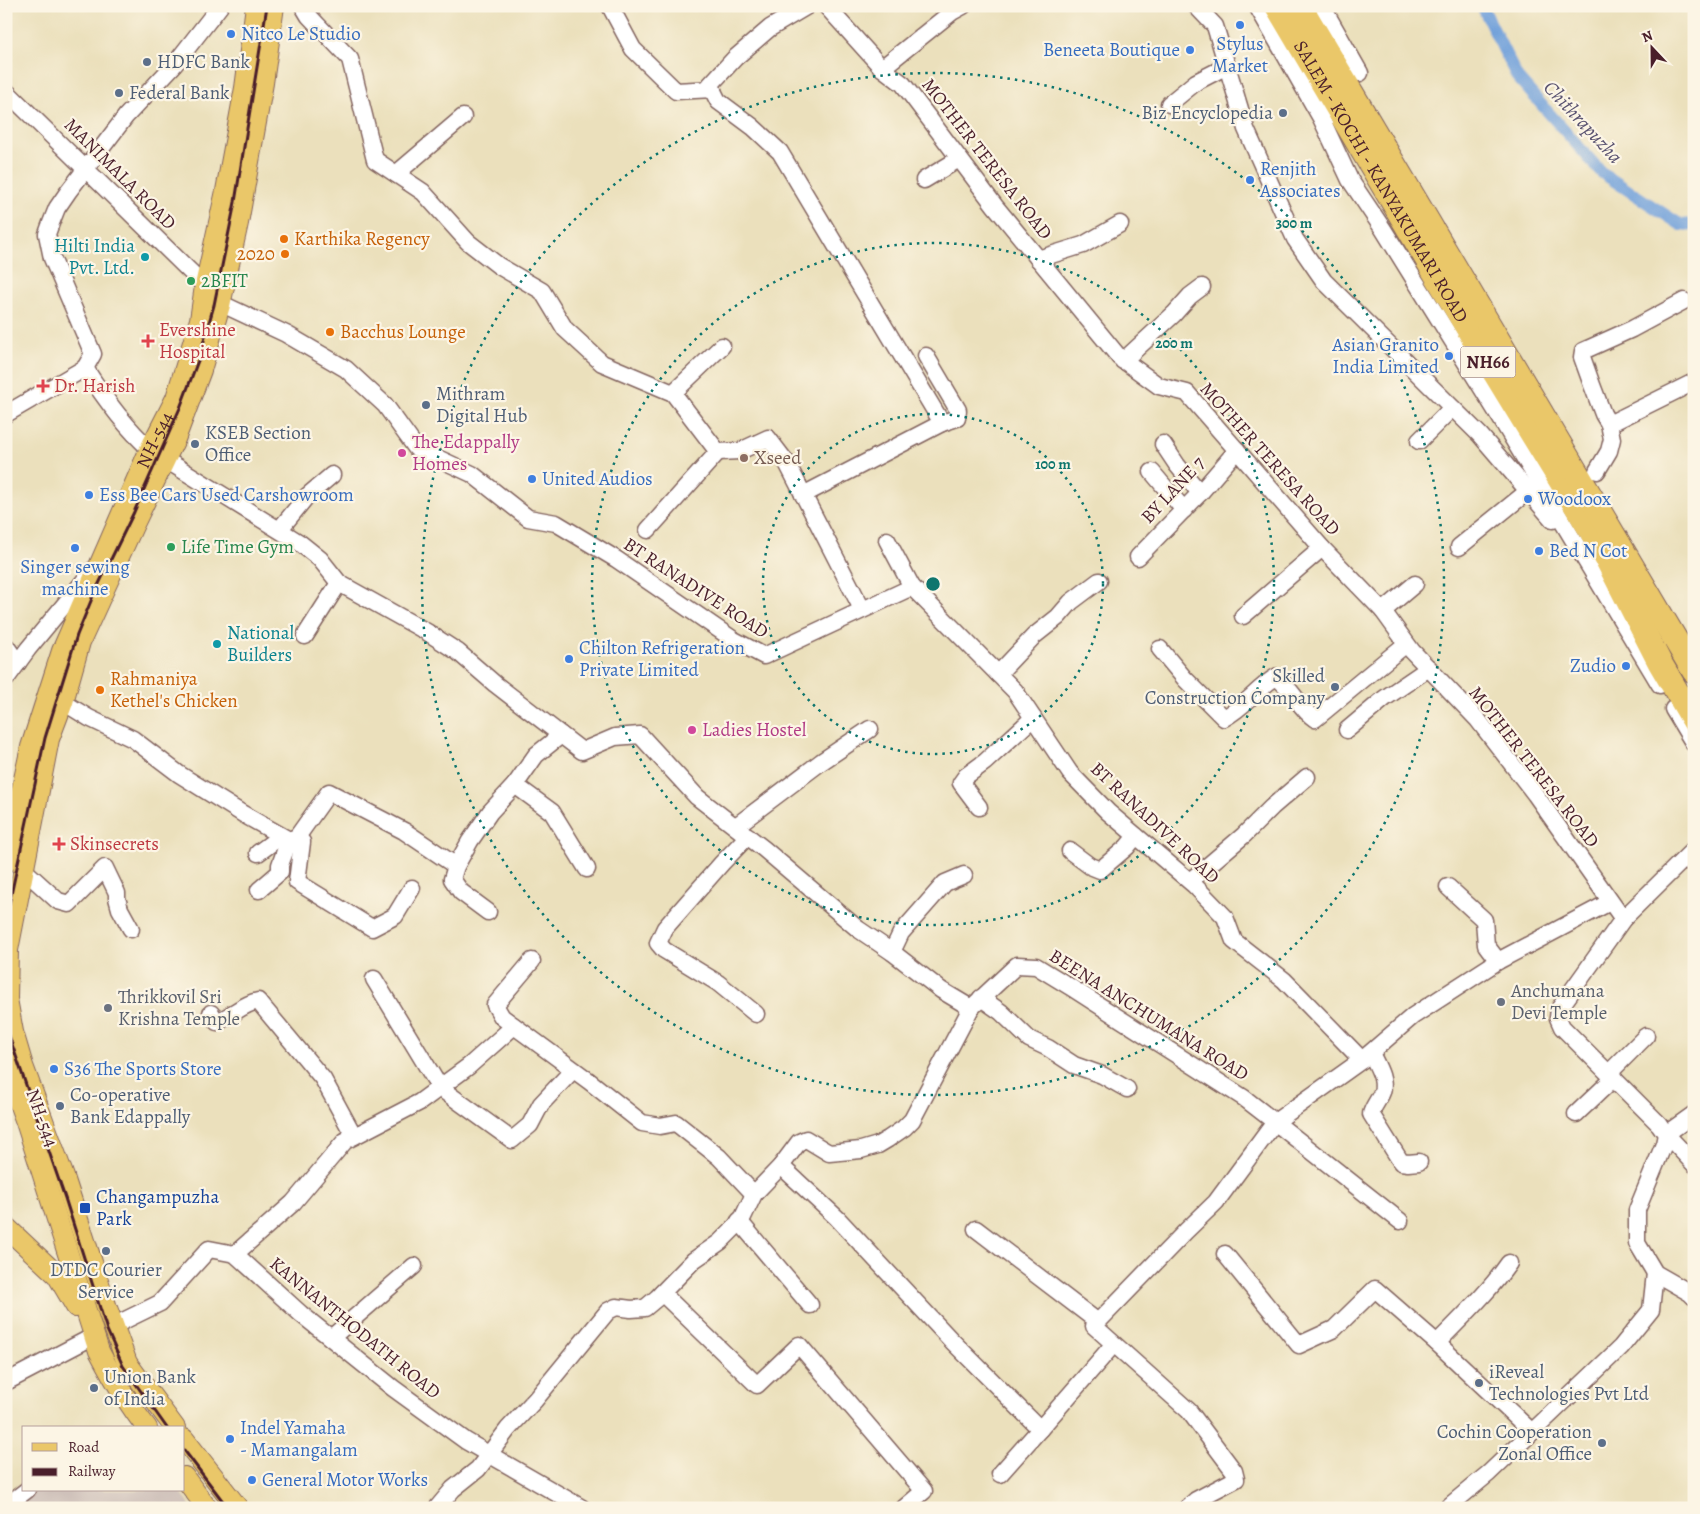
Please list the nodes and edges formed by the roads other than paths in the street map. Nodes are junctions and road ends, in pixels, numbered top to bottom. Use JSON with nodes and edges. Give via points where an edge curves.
{"nodes":[{"id":1,"x":220,"y":6,"type":"edge"},
{"id":2,"x":256,"y":6,"type":"edge"},
{"id":3,"x":274,"y":6,"type":"edge"},
{"id":4,"x":303,"y":6,"type":"edge"},
{"id":5,"x":610,"y":6,"type":"edge"},
{"id":6,"x":806,"y":6,"type":"edge"},
{"id":7,"x":826,"y":6,"type":"edge"},
{"id":8,"x":963,"y":6,"type":"edge"},
{"id":9,"x":1196,"y":6,"type":"edge"},
{"id":10,"x":1256,"y":6,"type":"edge"},
{"id":11,"x":1277,"y":6,"type":"edge"},
{"id":12,"x":1300,"y":6,"type":"edge"},
{"id":13,"x":1322,"y":6,"type":"edge"},
{"id":14,"x":1227,"y":66,"type":"junction"},
{"id":15,"x":882,"y":68,"type":"junction"},
{"id":16,"x":1352,"y":77,"type":"junction"},
{"id":17,"x":712,"y":89,"type":"junction"},
{"id":18,"x":6,"y":91,"type":"edge"},
{"id":19,"x":1169,"y":104,"type":"dead end"},
{"id":20,"x":463,"y":117,"type":"dead end"},
{"id":21,"x":959,"y":158,"type":"junction"},
{"id":22,"x":396,"y":174,"type":"junction"},
{"id":23,"x":82,"y":175,"type":"junction"},
{"id":24,"x":924,"y":180,"type":"dead end"},
{"id":25,"x":1120,"y":224,"type":"dead end"},
{"id":26,"x":1038,"y":259,"type":"junction"},
{"id":27,"x":205,"y":286,"type":"junction"},
{"id":28,"x":1202,"y":287,"type":"dead end"},
{"id":29,"x":1684,"y":301,"type":"dead end"},
{"id":30,"x":220,"y":303,"type":"junction"},
{"id":31,"x":722,"y":346,"type":"dead end"},
{"id":32,"x":926,"y":356,"type":"dead end"},
{"id":33,"x":1124,"y":361,"type":"junction"},
{"id":34,"x":85,"y":368,"type":"junction"},
{"id":35,"x":1694,"y":382,"type":"edge"},
{"id":36,"x":673,"y":393,"type":"junction"},
{"id":37,"x":1452,"y":408,"type":"junction"},
{"id":38,"x":6,"y":414,"type":"edge"},
{"id":39,"x":942,"y":423,"type":"junction"},
{"id":40,"x":1609,"y":424,"type":"junction"},
{"id":41,"x":1419,"y":441,"type":"dead end"},
{"id":42,"x":1163,"y":444,"type":"dead end"},
{"id":43,"x":1237,"y":450,"type":"junction"},
{"id":44,"x":718,"y":452,"type":"junction"},
{"id":45,"x":165,"y":459,"type":"junction"},
{"id":46,"x":1597,"y":471,"type":"dead end"},
{"id":47,"x":1152,"y":472,"type":"dead end"},
{"id":48,"x":332,"y":475,"type":"dead end"},
{"id":49,"x":1200,"y":492,"type":"junction"},
{"id":50,"x":1528,"y":492,"type":"junction"},
{"id":51,"x":803,"y":495,"type":"junction"},
{"id":52,"x":1184,"y":510,"type":"junction"},
{"id":53,"x":280,"y":529,"type":"junction"},
{"id":54,"x":648,"y":530,"type":"dead end"},
{"id":55,"x":887,"y":540,"type":"dead end"},
{"id":56,"x":1322,"y":548,"type":"junction"},
{"id":57,"x":1459,"y":548,"type":"dead end"},
{"id":58,"x":1578,"y":550,"type":"junction"},
{"id":59,"x":1138,"y":557,"type":"dead end"},
{"id":60,"x":108,"y":562,"type":"junction"},
{"id":61,"x":1099,"y":581,"type":"dead end"},
{"id":62,"x":339,"y":583,"type":"junction"},
{"id":63,"x":1415,"y":584,"type":"dead end"},
{"id":64,"x":912,"y":587,"type":"junction"},
{"id":65,"x":862,"y":610,"type":"junction"},
{"id":66,"x":1383,"y":611,"type":"junction"},
{"id":67,"x":1244,"y":616,"type":"dead end"},
{"id":68,"x":305,"y":636,"type":"dead end"},
{"id":69,"x":1406,"y":644,"type":"junction"},
{"id":70,"x":6,"y":646,"type":"edge"},
{"id":71,"x":1160,"y":649,"type":"dead end"},
{"id":72,"x":18,"y":663,"type":"junction"},
{"id":73,"x":1429,"y":668,"type":"junction"},
{"id":74,"x":1693,"y":669,"type":"edge"},
{"id":75,"x":998,"y":674,"type":"junction"},
{"id":76,"x":6,"y":679,"type":"edge"},
{"id":77,"x":63,"y":702,"type":"junction"},
{"id":78,"x":1033,"y":718,"type":"junction"},
{"id":79,"x":1694,"y":720,"type":"edge"},
{"id":80,"x":870,"y":729,"type":"dead end"},
{"id":81,"x":1347,"y":730,"type":"dead end"},
{"id":82,"x":561,"y":735,"type":"junction"},
{"id":83,"x":1694,"y":744,"type":"edge"},
{"id":84,"x":1307,"y":777,"type":"dead end"},
{"id":85,"x":515,"y":785,"type":"junction"},
{"id":86,"x":979,"y":807,"type":"dead end"},
{"id":87,"x":742,"y":831,"type":"junction"},
{"id":88,"x":1136,"y":836,"type":"junction"},
{"id":89,"x":289,"y":838,"type":"junction"},
{"id":90,"x":1694,"y":849,"type":"edge"},
{"id":91,"x":1070,"y":851,"type":"dead end"},
{"id":92,"x":258,"y":853,"type":"dead end"},
{"id":93,"x":15,"y":866,"type":"edge"},
{"id":94,"x":456,"y":866,"type":"junction"},
{"id":95,"x":587,"y":868,"type":"dead end"},
{"id":96,"x":964,"y":875,"type":"dead end"},
{"id":97,"x":1190,"y":881,"type":"junction"},
{"id":98,"x":1448,"y":886,"type":"dead end"},
{"id":99,"x":412,"y":888,"type":"dead end"},
{"id":100,"x":259,"y":890,"type":"dead end"},
{"id":101,"x":1610,"y":902,"type":"junction"},
{"id":102,"x":488,"y":912,"type":"dead end"},
{"id":103,"x":1623,"y":919,"type":"junction"},
{"id":104,"x":131,"y":929,"type":"dead end"},
{"id":105,"x":892,"y":952,"type":"junction"},
{"id":106,"x":532,"y":961,"type":"dead end"},
{"id":107,"x":1498,"y":961,"type":"junction"},
{"id":108,"x":374,"y":979,"type":"dead end"},
{"id":109,"x":976,"y":1003,"type":"junction"},
{"id":110,"x":211,"y":1013,"type":"dead end"},
{"id":111,"x":756,"y":1014,"type":"dead end"},
{"id":112,"x":514,"y":1026,"type":"junction"},
{"id":113,"x":1646,"y":1036,"type":"dead end"},
{"id":114,"x":1366,"y":1056,"type":"junction"},
{"id":115,"x":6,"y":1067,"type":"edge"},
{"id":116,"x":573,"y":1070,"type":"junction"},
{"id":117,"x":1611,"y":1075,"type":"junction"},
{"id":118,"x":440,"y":1088,"type":"junction"},
{"id":119,"x":1127,"y":1089,"type":"dead end"},
{"id":120,"x":1576,"y":1114,"type":"dead end"},
{"id":121,"x":1694,"y":1114,"type":"edge"},
{"id":122,"x":1275,"y":1122,"type":"junction"},
{"id":123,"x":1666,"y":1134,"type":"junction"},
{"id":124,"x":354,"y":1136,"type":"junction"},
{"id":125,"x":1419,"y":1162,"type":"dead end"},
{"id":126,"x":1694,"y":1164,"type":"edge"},
{"id":127,"x":781,"y":1166,"type":"junction"},
{"id":128,"x":754,"y":1194,"type":"junction"},
{"id":129,"x":739,"y":1221,"type":"junction"},
{"id":130,"x":1400,"y":1222,"type":"dead end"},
{"id":131,"x":6,"y":1227,"type":"edge"},
{"id":132,"x":976,"y":1229,"type":"dead end"},
{"id":133,"x":235,"y":1254,"type":"junction"},
{"id":134,"x":1225,"y":1254,"type":"dead end"},
{"id":135,"x":1509,"y":1263,"type":"dead end"},
{"id":136,"x":414,"y":1266,"type":"dead end"},
{"id":137,"x":1655,"y":1272,"type":"junction"},
{"id":138,"x":662,"y":1293,"type":"junction"},
{"id":139,"x":1694,"y":1297,"type":"edge"},
{"id":140,"x":810,"y":1305,"type":"dead end"},
{"id":141,"x":110,"y":1317,"type":"junction"},
{"id":142,"x":1098,"y":1322,"type":"junction"},
{"id":143,"x":94,"y":1336,"type":"junction"},
{"id":144,"x":331,"y":1338,"type":"junction"},
{"id":145,"x":1438,"y":1344,"type":"junction"},
{"id":146,"x":1113,"y":1345,"type":"junction"},
{"id":147,"x":6,"y":1382,"type":"edge"},
{"id":148,"x":145,"y":1426,"type":"edge"},
{"id":149,"x":174,"y":1426,"type":"edge"},
{"id":150,"x":1040,"y":1428,"type":"junction"},
{"id":151,"x":1532,"y":1432,"type":"junction"},
{"id":152,"x":185,"y":1440,"type":"edge"},
{"id":153,"x":488,"y":1454,"type":"junction"},
{"id":154,"x":1000,"y":1474,"type":"dead end"},
{"id":155,"x":185,"y":1478,"type":"edge"},
{"id":156,"x":24,"y":1492,"type":"edge"},
{"id":157,"x":233,"y":1501,"type":"edge"},
{"id":158,"x":6,"y":1506,"type":"edge"},
{"id":159,"x":209,"y":1508,"type":"edge"},
{"id":160,"x":436,"y":1508,"type":"edge"},
{"id":161,"x":582,"y":1508,"type":"edge"},
{"id":162,"x":904,"y":1508,"type":"edge"},
{"id":163,"x":1187,"y":1508,"type":"edge"},
{"id":164,"x":1447,"y":1508,"type":"edge"}],
"edges":[{"from":1,"to":23,"type":"street","via":[[174,65],[126,116]]},
{"from":2,"to":27,"type":"main road","name":"NH-544","via":[[245,88]]},
{"from":3,"to":30,"type":"main road","name":"NH-544","via":[[238,223]]},
{"from":4,"to":22,"type":"street","via":[[350,59],[375,160]]},
{"from":5,"to":17,"type":"street","via":[[633,49],[676,91]]},
{"from":6,"to":17,"type":"street","via":[[770,28],[735,58],[710,85]]},
{"from":7,"to":15,"type":"street","name":"MOTHER TERESA ROAD"},
{"from":8,"to":15,"type":"street"},
{"from":9,"to":14,"type":"street","via":[[1215,26]]},
{"from":10,"to":58,"type":"street","via":[[1321,118],[1350,180],[1502,419]]},
{"from":11,"to":79,"type":"highway","name":"SALEM - KOCHI - KANYAKUMARI ROAD","number":"NH66","via":[[1598,542],[1660,663]]},
{"from":12,"to":16,"type":"highway","name":"SALEM - KOCHI - KANYAKUMARI ROAD","number":"NH66"},
{"from":13,"to":16,"type":"street"},
{"from":14,"to":19,"type":"street","via":[[1196,82]]},
{"from":14,"to":37,"type":"street","via":[[1246,129],[1295,239],[1324,281]]},
{"from":15,"to":21,"type":"street","name":"MOTHER TERESA ROAD","via":[[903,84]]},
{"from":16,"to":74,"type":"highway","name":"SALEM - KOCHI - KANYAKUMARI ROAD","number":"NH66"},
{"from":17,"to":39,"type":"street","via":[[718,101],[780,152]]},
{"from":18,"to":23,"type":"street","name":"MANIMALA ROAD"},
{"from":20,"to":22,"type":"street"},
{"from":21,"to":24,"type":"street"},
{"from":21,"to":26,"type":"street","name":"MOTHER TERESA ROAD"},
{"from":22,"to":36,"type":"street","via":[[423,192],[468,242],[499,266],[542,290],[565,329],[602,363]]},
{"from":23,"to":27,"type":"street","name":"MANIMALA ROAD"},
{"from":23,"to":34,"type":"street","via":[[57,208],[47,234],[52,258],[93,354]]},
{"from":25,"to":26,"type":"street","via":[[1083,244]]},
{"from":26,"to":33,"type":"street","name":"MOTHER TERESA ROAD"},
{"from":27,"to":30,"type":"street","name":"BT RANADIVE ROAD"},
{"from":27,"to":45,"type":"main road","name":"NH-544","via":[[200,320],[176,398]]},
{"from":28,"to":33,"type":"street"},
{"from":29,"to":40,"type":"street","via":[[1583,351],[1582,357]]},
{"from":30,"to":45,"type":"main road","name":"NH-544","via":[[201,370]]},
{"from":30,"to":65,"type":"street","name":"BT RANADIVE ROAD","via":[[286,334],[346,369],[385,405],[416,448],[472,474],[528,518],[556,523],[633,569],[734,640],[764,656]]},
{"from":31,"to":36,"type":"street"},
{"from":32,"to":39,"type":"street","via":[[958,410],[956,418]]},
{"from":33,"to":43,"type":"street","name":"MOTHER TERESA ROAD","via":[[1159,386],[1187,393]]},
{"from":34,"to":38,"type":"street"},
{"from":34,"to":45,"type":"street","via":[[131,432]]},
{"from":35,"to":40,"type":"street"},
{"from":36,"to":44,"type":"street"},
{"from":37,"to":41,"type":"street"},
{"from":37,"to":50,"type":"street","via":[[1480,435]]},
{"from":39,"to":51,"type":"street"},
{"from":40,"to":46,"type":"street","via":[[1612,439],[1609,451]]},
{"from":42,"to":49,"type":"street"},
{"from":43,"to":49,"type":"street","name":"BY LANE 7"},
{"from":43,"to":56,"type":"street","name":"MOTHER TERESA ROAD"},
{"from":44,"to":51,"type":"street","via":[[740,450],[768,438],[787,463]]},
{"from":44,"to":54,"type":"street"},
{"from":45,"to":53,"type":"street"},
{"from":45,"to":60,"type":"main road","name":"NH-544"},
{"from":45,"to":60,"type":"main road","name":"NH-544","via":[[134,524]]},
{"from":47,"to":52,"type":"street"},
{"from":48,"to":53,"type":"street","via":[[306,497]]},
{"from":49,"to":52,"type":"street","name":"BY LANE 7"},
{"from":50,"to":57,"type":"street"},
{"from":50,"to":58,"type":"street"},
{"from":51,"to":65,"type":"street"},
{"from":52,"to":59,"type":"street","name":"BY LANE 7"},
{"from":53,"to":62,"type":"street","via":[[320,559]]},
{"from":55,"to":64,"type":"street"},
{"from":56,"to":66,"type":"street","name":"MOTHER TERESA ROAD"},
{"from":56,"to":67,"type":"street"},
{"from":58,"to":83,"type":"street"},
{"from":60,"to":72,"type":"street"},
{"from":60,"to":77,"type":"main road","name":"NH-544"},
{"from":60,"to":93,"type":"main road","name":"NH-544","via":[[62,651],[31,748]]},
{"from":61,"to":75,"type":"street","via":[[1034,636]]},
{"from":62,"to":68,"type":"street"},
{"from":62,"to":82,"type":"street","via":[[458,652]]},
{"from":63,"to":66,"type":"street"},
{"from":64,"to":65,"type":"street","name":"BT RANADIVE ROAD"},
{"from":64,"to":75,"type":"street","name":"BT RANADIVE ROAD"},
{"from":66,"to":69,"type":"street","name":"MOTHER TERESA ROAD"},
{"from":69,"to":71,"type":"street","via":[[1315,719],[1276,677],[1224,718],[1184,679]]},
{"from":69,"to":73,"type":"street","name":"MOTHER TERESA ROAD"},
{"from":70,"to":72,"type":"street"},
{"from":72,"to":76,"type":"street"},
{"from":73,"to":81,"type":"street","via":[[1385,698]]},
{"from":73,"to":101,"type":"street","name":"MOTHER TERESA ROAD","via":[[1478,720],[1535,794]]},
{"from":75,"to":78,"type":"street","name":"BT RANADIVE ROAD"},
{"from":77,"to":89,"type":"street","via":[[133,738],[179,774]]},
{"from":77,"to":93,"type":"main road","name":"NH-544","via":[[49,740]]},
{"from":78,"to":86,"type":"street","via":[[961,783]]},
{"from":78,"to":88,"type":"street","name":"BT RANADIVE ROAD","via":[[1070,773]]},
{"from":80,"to":87,"type":"street","via":[[814,767]]},
{"from":82,"to":85,"type":"street","via":[[536,755]]},
{"from":82,"to":87,"type":"street","via":[[582,751],[615,737],[640,735],[697,796]]},
{"from":84,"to":97,"type":"street"},
{"from":85,"to":94,"type":"street","via":[[490,812]]},
{"from":85,"to":95,"type":"street","via":[[552,812]]},
{"from":87,"to":105,"type":"street","via":[[858,929]]},
{"from":87,"to":111,"type":"street","via":[[722,862],[665,928],[658,943],[718,983]]},
{"from":88,"to":91,"type":"street","via":[[1100,870]]},
{"from":88,"to":97,"type":"street","name":"BT RANADIVE ROAD"},
{"from":89,"to":92,"type":"street"},
{"from":89,"to":94,"type":"street","via":[[329,792],[404,831]]},
{"from":89,"to":99,"type":"street","via":[[302,842],[297,882],[372,928],[395,916]]},
{"from":89,"to":100,"type":"street","via":[[280,872]]},
{"from":90,"to":103,"type":"street"},
{"from":93,"to":104,"type":"street","via":[[58,901],[69,904],[106,868],[118,893],[120,909]]},
{"from":93,"to":141,"type":"main road","name":"NH-544","via":[[7,999],[13,1032]]},
{"from":94,"to":102,"type":"street","via":[[452,880],[461,892]]},
{"from":96,"to":105,"type":"street","via":[[945,883],[901,933]]},
{"from":97,"to":114,"type":"street","name":"BT RANADIVE ROAD","via":[[1226,917],[1234,941],[1284,980]]},
{"from":98,"to":107,"type":"street","via":[[1484,920],[1486,945]]},
{"from":101,"to":103,"type":"street","name":"MOTHER TERESA ROAD"},
{"from":101,"to":107,"type":"street"},
{"from":103,"to":117,"type":"street","via":[[1559,1009],[1558,1018],[1562,1027]]},
{"from":105,"to":109,"type":"street","via":[[941,990]]},
{"from":106,"to":112,"type":"street","via":[[495,1005],[502,1017]]},
{"from":107,"to":114,"type":"street","via":[[1413,1016]]},
{"from":108,"to":118,"type":"street"},
{"from":109,"to":119,"type":"street","via":[[1001,1012],[1028,1039]]},
{"from":109,"to":122,"type":"street","name":"BEENA ANCHUMANA ROAD","via":[[1017,965],[1036,966],[1236,1093]]},
{"from":109,"to":127,"type":"street","name":"BEENA ANCHUMANA ROAD","via":[[912,1120],[904,1128],[878,1145],[844,1152],[829,1153],[806,1139],[799,1142]]},
{"from":110,"to":124,"type":"street","via":[[217,1022],[248,1003],[258,1001],[323,1079]]},
{"from":112,"to":116,"type":"street"},
{"from":112,"to":118,"type":"street"},
{"from":113,"to":117,"type":"street"},
{"from":114,"to":122,"type":"street"},
{"from":114,"to":125,"type":"street","name":"BT RANADIVE ROAD","via":[[1384,1083],[1371,1114],[1401,1162]]},
{"from":115,"to":143,"type":"main road","name":"NH-544"},
{"from":116,"to":118,"type":"street","via":[[541,1104],[530,1124],[512,1140]]},
{"from":116,"to":128,"type":"street","via":[[642,1123],[660,1126],[676,1123],[719,1156]]},
{"from":117,"to":120,"type":"street"},
{"from":117,"to":123,"type":"street"},
{"from":118,"to":124,"type":"street"},
{"from":121,"to":123,"type":"street"},
{"from":122,"to":130,"type":"street","name":"BEENA ANCHUMANA ROAD"},
{"from":122,"to":142,"type":"street","via":[[1216,1202]]},
{"from":123,"to":126,"type":"street"},
{"from":123,"to":137,"type":"street","via":[[1637,1210],[1637,1244]]},
{"from":124,"to":133,"type":"street","via":[[345,1141],[293,1203]]},
{"from":127,"to":128,"type":"street","name":"BEENA ANCHUMANA ROAD"},
{"from":127,"to":150,"type":"street","via":[[838,1218],[952,1341]]},
{"from":128,"to":129,"type":"street","name":"BEENA ANCHUMANA ROAD"},
{"from":129,"to":138,"type":"street","name":"BEENA ANCHUMANA ROAD"},
{"from":129,"to":140,"type":"street"},
{"from":131,"to":143,"type":"main road","via":[[57,1275]]},
{"from":132,"to":142,"type":"street"},
{"from":133,"to":141,"type":"street","via":[[209,1250],[160,1303]]},
{"from":133,"to":144,"type":"street","name":"KANNANTHODATH ROAD"},
{"from":134,"to":145,"type":"street","via":[[1299,1345],[1334,1328],[1375,1289]]},
{"from":135,"to":145,"type":"street","via":[[1495,1284]]},
{"from":136,"to":144,"type":"street"},
{"from":137,"to":139,"type":"street"},
{"from":137,"to":151,"type":"street","via":[[1651,1310],[1621,1348]]},
{"from":138,"to":153,"type":"street","name":"BEENA ANCHUMANA ROAD","via":[[645,1308],[616,1307],[608,1311]]},
{"from":138,"to":162,"type":"street","via":[[757,1385],[799,1345],[924,1491]]},
{"from":141,"to":149,"type":"main road","name":"NH-544","via":[[127,1363]]},
{"from":142,"to":146,"type":"street","via":[[1094,1326]]},
{"from":143,"to":147,"type":"street"},
{"from":143,"to":148,"type":"main road","via":[[111,1375]]},
{"from":144,"to":153,"type":"street","name":"KANNANTHODATH ROAD","via":[[393,1388]]},
{"from":145,"to":151,"type":"street"},
{"from":146,"to":150,"type":"street"},
{"from":146,"to":163,"type":"street","via":[[1189,1411],[1237,1476]]},
{"from":150,"to":154,"type":"street"},
{"from":151,"to":164,"type":"street"},
{"from":152,"to":157,"type":"main road"},
{"from":153,"to":160,"type":"street","name":"BEENA ANCHUMANA ROAD","via":[[478,1469]]},
{"from":153,"to":161,"type":"street","name":"KANNANTHODATH ROAD"},
{"from":155,"to":159,"type":"main road"},
{"from":156,"to":158,"type":"street"},
{"from":157,"to":159,"type":"main road"}]}
